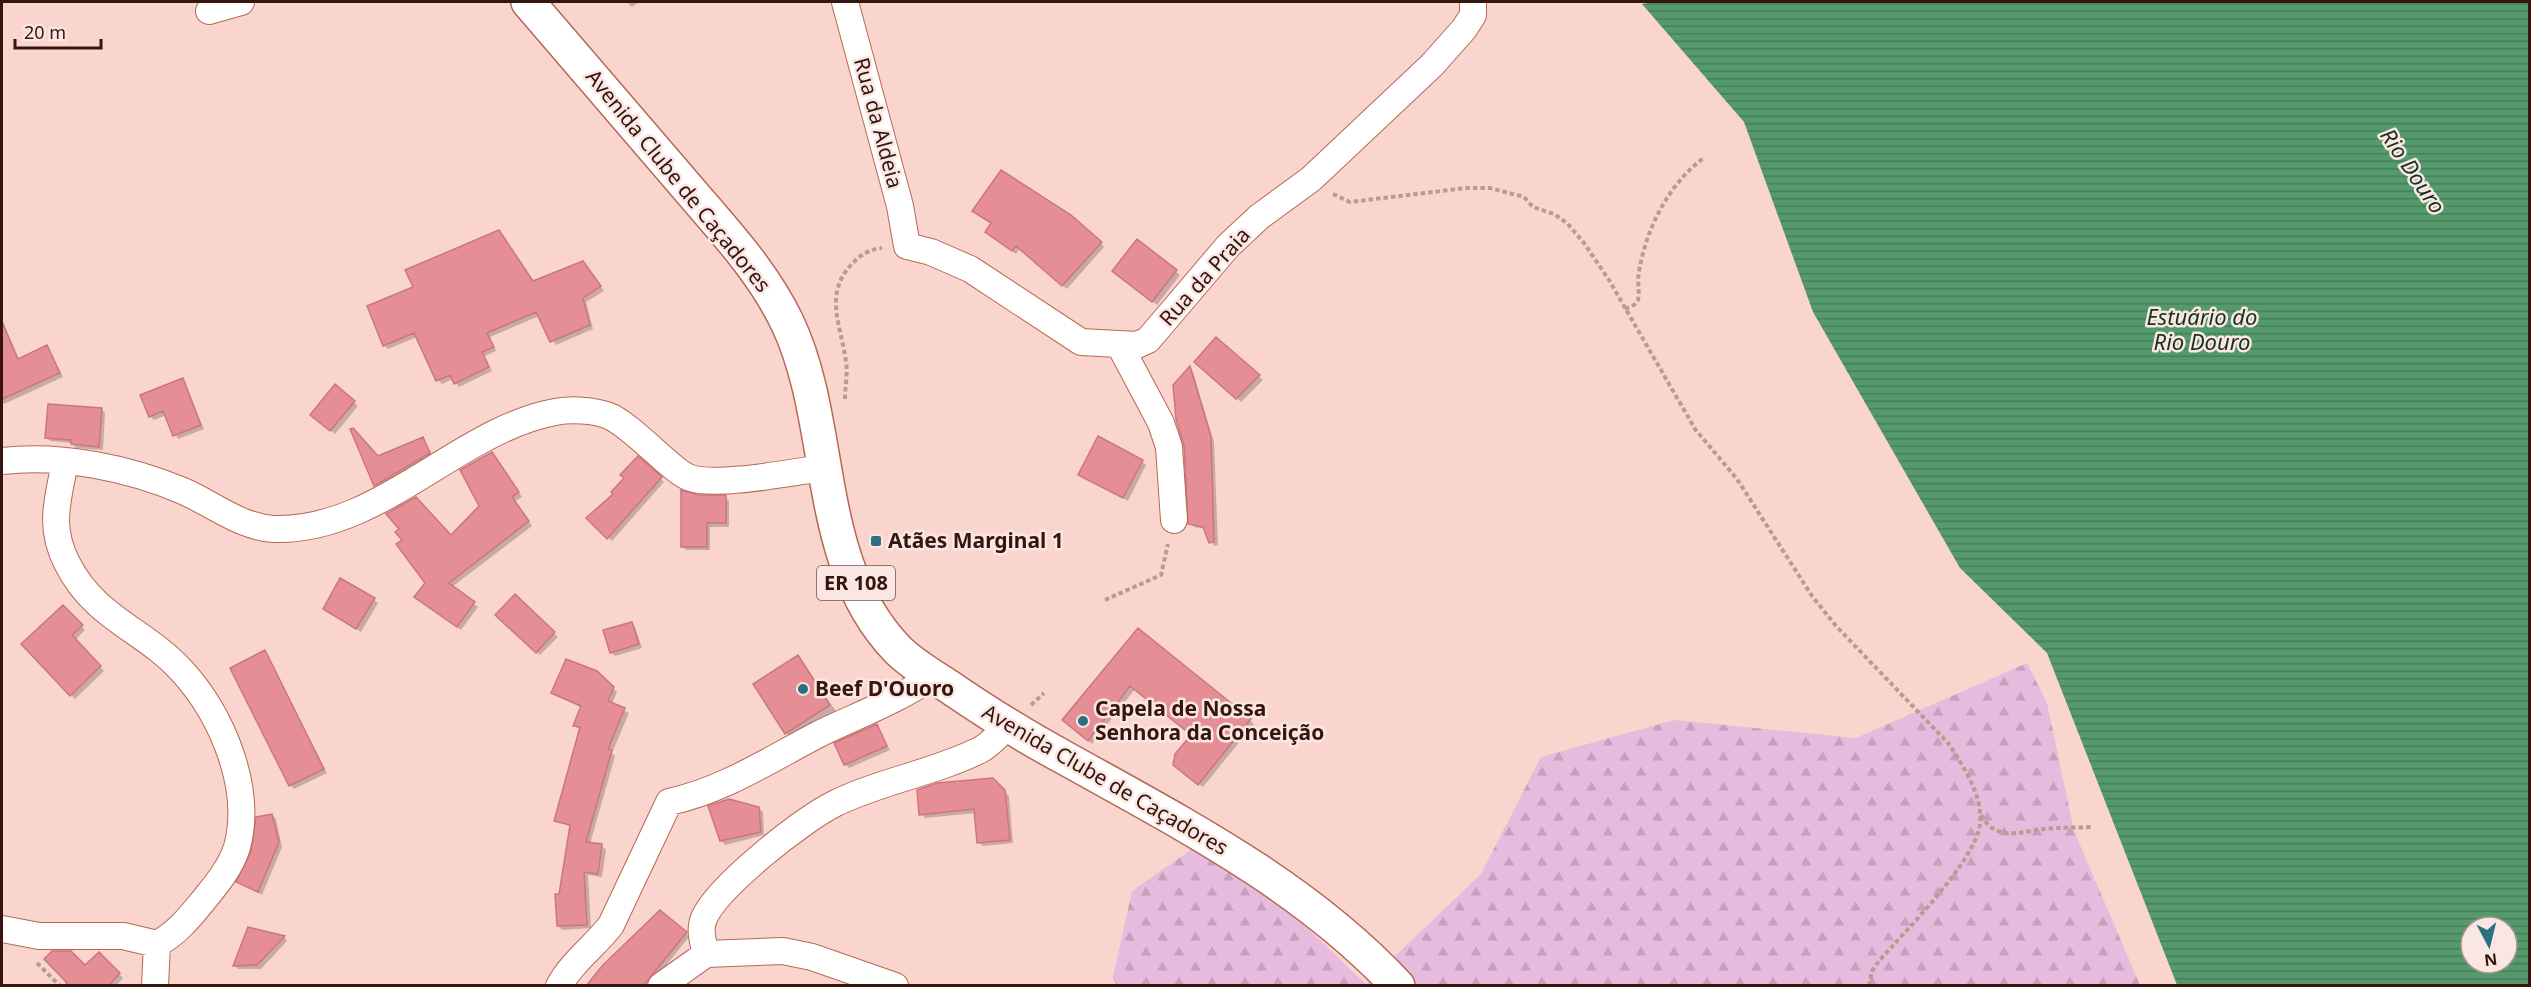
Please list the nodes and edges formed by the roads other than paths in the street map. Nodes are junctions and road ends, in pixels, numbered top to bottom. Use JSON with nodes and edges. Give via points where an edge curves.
{"nodes":[{"id":1,"x":241,"y":2,"type":"edge"},
{"id":2,"x":528,"y":2,"type":"edge"},
{"id":3,"x":845,"y":2,"type":"edge"},
{"id":4,"x":1473,"y":2,"type":"edge"},
{"id":5,"x":209,"y":11,"type":"dead end"},
{"id":6,"x":907,"y":246,"type":"joint"},
{"id":7,"x":1119,"y":344,"type":"junction"},
{"id":8,"x":2,"y":461,"type":"edge"},
{"id":9,"x":65,"y":462,"type":"junction"},
{"id":10,"x":822,"y":468,"type":"junction"},
{"id":11,"x":1174,"y":520,"type":"road end"},
{"id":12,"x":933,"y":676,"type":"junction"},
{"id":13,"x":1008,"y":726,"type":"junction"},
{"id":14,"x":2,"y":929,"type":"edge"},
{"id":15,"x":157,"y":944,"type":"junction"},
{"id":16,"x":706,"y":954,"type":"junction"},
{"id":17,"x":155,"y":986,"type":"edge"},
{"id":18,"x":559,"y":986,"type":"edge"},
{"id":19,"x":661,"y":986,"type":"edge"},
{"id":20,"x":895,"y":986,"type":"edge"},
{"id":21,"x":1398,"y":986,"type":"edge"}],
"edges":[{"from":1,"to":5,"type":"street"},
{"from":2,"to":10,"type":"main road","name":"Avenida Clube de Caçadores","number":"ER 108","via":[[768,287],[797,345],[808,378]]},
{"from":3,"to":6,"type":"street","name":"Rua da Aldeia","via":[[900,206]]},
{"from":4,"to":7,"type":"street","name":"Rua da Praia","via":[[1469,22],[1431,66],[1311,179],[1259,217],[1228,246],[1148,340],[1137,345]]},
{"from":6,"to":7,"type":"street","name":"Rua da Praia","via":[[970,269],[1081,342]]},
{"from":7,"to":11,"type":"street","via":[[1161,423],[1169,447]]},
{"from":8,"to":9,"type":"street"},
{"from":9,"to":10,"type":"street","via":[[112,469],[158,482],[247,524],[272,529],[328,522],[377,501],[526,419],[558,411],[610,416],[688,477],[713,480]]},
{"from":9,"to":15,"type":"street","via":[[54,513],[67,565],[110,616],[168,656],[202,696],[217,724],[239,789],[241,824],[237,848],[228,867],[183,927]]},
{"from":10,"to":12,"type":"main road","name":"Avenida Clube de Caçadores","number":"ER 108","via":[[844,553],[861,594],[898,650]]},
{"from":12,"to":13,"type":"main road","name":"Avenida Clube de Caçadores","number":"ER 108"},
{"from":12,"to":18,"type":"street","via":[[905,696],[818,735],[722,787],[669,802],[611,925],[566,972]]},
{"from":13,"to":16,"type":"street","via":[[982,749],[834,804],[800,827],[711,905],[703,920],[701,936]]},
{"from":13,"to":21,"type":"main road","name":"Avenida Clube de Caçadores","number":"ER 108","via":[[1264,873],[1339,927]]},
{"from":14,"to":15,"type":"street","via":[[39,936],[123,936]]},
{"from":15,"to":17,"type":"street"},
{"from":16,"to":19,"type":"street"},
{"from":16,"to":20,"type":"street","via":[[783,951]]}]}
